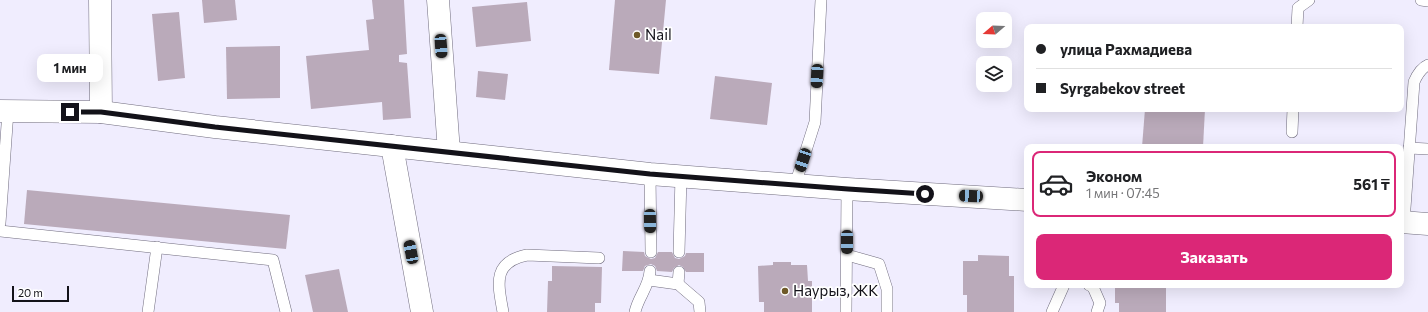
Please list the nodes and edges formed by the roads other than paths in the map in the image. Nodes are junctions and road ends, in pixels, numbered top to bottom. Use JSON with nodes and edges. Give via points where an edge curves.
{"nodes":[{"id":1,"x":100,"y":0,"type":"edge"},
{"id":2,"x":438,"y":0,"type":"edge"},
{"id":3,"x":821,"y":0,"type":"edge"},
{"id":4,"x":1309,"y":0,"type":"edge"},
{"id":5,"x":1422,"y":0,"type":"edge"},
{"id":6,"x":1428,"y":1,"type":"edge"},
{"id":7,"x":1297,"y":24,"type":"edge"},
{"id":8,"x":1428,"y":65,"type":"edge"},
{"id":9,"x":4,"y":111,"type":"edge"},
{"id":10,"x":101,"y":112,"type":"junction"},
{"id":11,"x":1293,"y":112,"type":"edge"},
{"id":12,"x":1292,"y":132,"type":"dead end"},
{"id":13,"x":392,"y":146,"type":"junction"},
{"id":14,"x":1409,"y":148,"type":"junction"},
{"id":15,"x":1428,"y":149,"type":"edge"},
{"id":16,"x":449,"y":152,"type":"junction"},
{"id":17,"x":650,"y":174,"type":"junction"},
{"id":18,"x":681,"y":176,"type":"junction"},
{"id":19,"x":795,"y":185,"type":"junction"},
{"id":20,"x":848,"y":189,"type":"junction"},
{"id":21,"x":1024,"y":200,"type":"edge"},
{"id":22,"x":1404,"y":210,"type":"edge"},
{"id":23,"x":1404,"y":222,"type":"edge"},
{"id":24,"x":0,"y":223,"type":"edge"},
{"id":25,"x":1428,"y":224,"type":"edge"},
{"id":26,"x":0,"y":231,"type":"edge"},
{"id":27,"x":158,"y":247,"type":"junction"},
{"id":28,"x":651,"y":252,"type":"dead end"},
{"id":29,"x":679,"y":252,"type":"dead end"},
{"id":30,"x":847,"y":255,"type":"junction"},
{"id":31,"x":599,"y":258,"type":"dead end"},
{"id":32,"x":679,"y":272,"type":"dead end"},
{"id":33,"x":678,"y":284,"type":"junction"},
{"id":34,"x":1063,"y":288,"type":"edge"},
{"id":35,"x":1093,"y":288,"type":"edge"},
{"id":36,"x":148,"y":312,"type":"edge"},
{"id":37,"x":286,"y":312,"type":"edge"},
{"id":38,"x":422,"y":312,"type":"edge"},
{"id":39,"x":503,"y":312,"type":"edge"},
{"id":40,"x":635,"y":312,"type":"edge"},
{"id":41,"x":700,"y":312,"type":"edge"},
{"id":42,"x":846,"y":312,"type":"edge"},
{"id":43,"x":887,"y":312,"type":"edge"},
{"id":44,"x":1052,"y":312,"type":"edge"},
{"id":45,"x":1097,"y":312,"type":"edge"}],
"edges":[{"from":1,"to":10,"type":"street"},
{"from":2,"to":16,"type":"street"},
{"from":3,"to":19,"type":"lane","via":[[815,122]]},
{"from":4,"to":7,"type":"lane","via":[[1298,8]]},
{"from":5,"to":6,"type":"lane"},
{"from":8,"to":14,"type":"lane","via":[[1414,82]]},
{"from":9,"to":10,"type":"street"},
{"from":9,"to":24,"type":"lane"},
{"from":10,"to":13,"type":"street"},
{"from":11,"to":12,"type":"lane"},
{"from":13,"to":16,"type":"street"},
{"from":13,"to":38,"type":"street"},
{"from":14,"to":15,"type":"lane"},
{"from":14,"to":22,"type":"lane"},
{"from":16,"to":17,"type":"street"},
{"from":17,"to":18,"type":"street"},
{"from":17,"to":28,"type":"lane"},
{"from":18,"to":19,"type":"street"},
{"from":18,"to":29,"type":"lane"},
{"from":19,"to":20,"type":"street"},
{"from":20,"to":21,"type":"street"},
{"from":20,"to":30,"type":"lane"},
{"from":23,"to":25,"type":"street"},
{"from":26,"to":27,"type":"lane"},
{"from":27,"to":36,"type":"lane"},
{"from":27,"to":37,"type":"lane","via":[[273,260]]},
{"from":30,"to":42,"type":"lane"},
{"from":30,"to":43,"type":"lane","via":[[879,264],[887,289]]},
{"from":31,"to":39,"type":"lane","via":[[527,255],[515,257],[503,268],[498,284]]},
{"from":32,"to":33,"type":"lane"},
{"from":33,"to":40,"type":"lane","via":[[650,276]]},
{"from":33,"to":41,"type":"lane","via":[[699,302]]},
{"from":34,"to":44,"type":"lane"},
{"from":35,"to":45,"type":"lane","via":[[1100,303]]}]}
